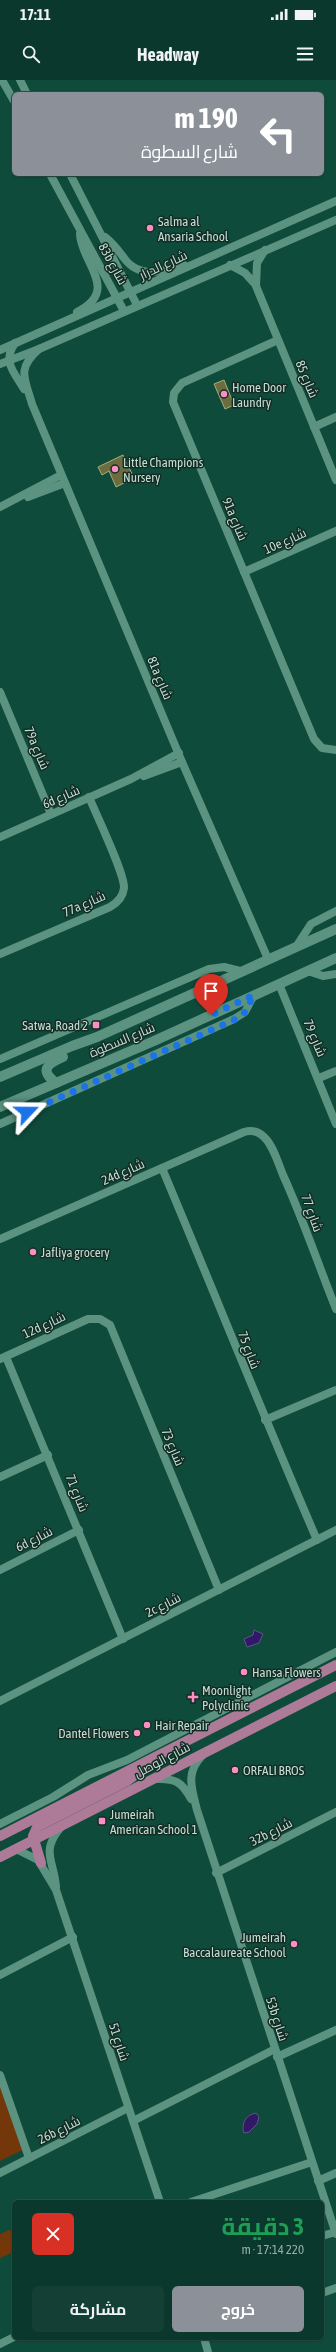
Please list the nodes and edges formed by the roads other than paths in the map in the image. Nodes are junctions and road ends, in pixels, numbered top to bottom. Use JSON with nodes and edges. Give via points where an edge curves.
{"nodes":[{"id":1,"x":2,"y":80,"type":"edge"},
{"id":2,"x":20,"y":80,"type":"edge"},
{"id":3,"x":26,"y":92,"type":"edge"},
{"id":4,"x":12,"y":98,"type":"edge"},
{"id":5,"x":51,"y":176,"type":"edge"},
{"id":6,"x":71,"y":176,"type":"edge"},
{"id":7,"x":336,"y":202,"type":"edge"},
{"id":8,"x":336,"y":220,"type":"edge"},
{"id":9,"x":80,"y":229,"type":"junction"},
{"id":10,"x":102,"y":236,"type":"junction"},
{"id":11,"x":266,"y":249,"type":"junction"},
{"id":12,"x":200,"y":261,"type":"junction"},
{"id":13,"x":230,"y":265,"type":"junction"},
{"id":14,"x":256,"y":286,"type":"junction"},
{"id":15,"x":131,"y":293,"type":"junction"},
{"id":16,"x":118,"y":299,"type":"junction"},
{"id":17,"x":137,"y":305,"type":"junction"},
{"id":18,"x":124,"y":311,"type":"junction"},
{"id":19,"x":56,"y":325,"type":"junction"},
{"id":20,"x":278,"y":340,"type":"junction"},
{"id":21,"x":16,"y":342,"type":"junction"},
{"id":22,"x":39,"y":349,"type":"junction"},
{"id":23,"x":0,"y":350,"type":"edge"},
{"id":24,"x":8,"y":360,"type":"junction"},
{"id":25,"x":0,"y":364,"type":"edge"},
{"id":26,"x":32,"y":404,"type":"junction"},
{"id":27,"x":336,"y":417,"type":"edge"},
{"id":28,"x":314,"y":427,"type":"junction"},
{"id":29,"x":62,"y":475,"type":"junction"},
{"id":30,"x":336,"y":480,"type":"edge"},
{"id":31,"x":65,"y":483,"type":"junction"},
{"id":32,"x":17,"y":499,"type":"junction"},
{"id":33,"x":0,"y":507,"type":"edge"},
{"id":34,"x":336,"y":531,"type":"edge"},
{"id":35,"x":244,"y":572,"type":"junction"},
{"id":36,"x":0,"y":692,"type":"edge"},
{"id":37,"x":3,"y":708,"type":"edge"},
{"id":38,"x":336,"y":750,"type":"edge"},
{"id":39,"x":178,"y":753,"type":"junction"},
{"id":40,"x":182,"y":762,"type":"junction"},
{"id":41,"x":131,"y":779,"type":"junction"},
{"id":42,"x":89,"y":797,"type":"junction"},
{"id":43,"x":51,"y":814,"type":"junction"},
{"id":44,"x":0,"y":837,"type":"edge"},
{"id":45,"x":336,"y":911,"type":"edge"},
{"id":46,"x":336,"y":929,"type":"edge"},
{"id":47,"x":296,"y":947,"type":"junction"},
{"id":48,"x":0,"y":954,"type":"edge"},
{"id":49,"x":336,"y":958,"type":"edge"},
{"id":50,"x":268,"y":959,"type":"junction"},
{"id":51,"x":240,"y":971,"type":"junction"},
{"id":52,"x":308,"y":971,"type":"junction"},
{"id":53,"x":336,"y":974,"type":"edge"},
{"id":54,"x":279,"y":984,"type":"junction"},
{"id":55,"x":254,"y":995,"type":"junction"},
{"id":56,"x":97,"y":1037,"type":"junction"},
{"id":57,"x":0,"y":1059,"type":"edge"},
{"id":58,"x":336,"y":1071,"type":"edge"},
{"id":59,"x":0,"y":1077,"type":"edge"},
{"id":60,"x":319,"y":1078,"type":"junction"},
{"id":61,"x":56,"y":1083,"type":"junction"},
{"id":62,"x":0,"y":1106,"type":"edge"},
{"id":63,"x":0,"y":1124,"type":"edge"},
{"id":64,"x":336,"y":1124,"type":"edge"},
{"id":65,"x":256,"y":1132,"type":"joint"},
{"id":66,"x":162,"y":1168,"type":"junction"},
{"id":67,"x":0,"y":1239,"type":"edge"},
{"id":68,"x":336,"y":1309,"type":"edge"},
{"id":69,"x":100,"y":1319,"type":"joint"},
{"id":70,"x":3,"y":1358,"type":"edge"},
{"id":71,"x":336,"y":1390,"type":"edge"},
{"id":72,"x":265,"y":1420,"type":"junction"},
{"id":73,"x":48,"y":1455,"type":"junction"},
{"id":74,"x":0,"y":1477,"type":"edge"},
{"id":75,"x":79,"y":1530,"type":"junction"},
{"id":76,"x":336,"y":1530,"type":"edge"},
{"id":77,"x":317,"y":1540,"type":"junction"},
{"id":78,"x":0,"y":1570,"type":"edge"},
{"id":79,"x":219,"y":1590,"type":"junction"},
{"id":80,"x":122,"y":1639,"type":"junction"},
{"id":81,"x":336,"y":1652,"type":"edge"},
{"id":82,"x":336,"y":1665,"type":"edge"},
{"id":83,"x":336,"y":1686,"type":"edge"},
{"id":84,"x":0,"y":1701,"type":"edge"},
{"id":85,"x":207,"y":1750,"type":"junction"},
{"id":86,"x":158,"y":1756,"type":"junction"},
{"id":87,"x":154,"y":1779,"type":"junction"},
{"id":88,"x":197,"y":1810,"type":"junction"},
{"id":89,"x":336,"y":1812,"type":"edge"},
{"id":90,"x":0,"y":1824,"type":"edge"},
{"id":91,"x":61,"y":1826,"type":"junction"},
{"id":92,"x":0,"y":1836,"type":"edge"},
{"id":93,"x":34,"y":1840,"type":"junction"},
{"id":94,"x":16,"y":1849,"type":"junction"},
{"id":95,"x":0,"y":1857,"type":"edge"},
{"id":96,"x":41,"y":1863,"type":"junction"},
{"id":97,"x":216,"y":1873,"type":"junction"},
{"id":98,"x":56,"y":1890,"type":"junction"},
{"id":99,"x":73,"y":1937,"type":"junction"},
{"id":100,"x":0,"y":1974,"type":"edge"},
{"id":101,"x":336,"y":2030,"type":"edge"},
{"id":102,"x":276,"y":2053,"type":"junction"},
{"id":103,"x":0,"y":2074,"type":"edge"},
{"id":104,"x":128,"y":2108,"type":"junction"},
{"id":105,"x":133,"y":2120,"type":"junction"},
{"id":106,"x":29,"y":2158,"type":"junction"},
{"id":107,"x":312,"y":2162,"type":"junction"},
{"id":108,"x":0,"y":2173,"type":"edge"},
{"id":109,"x":336,"y":2173,"type":"edge"},
{"id":110,"x":318,"y":2181,"type":"junction"},
{"id":111,"x":159,"y":2200,"type":"edge"},
{"id":112,"x":197,"y":2200,"type":"edge"},
{"id":113,"x":336,"y":2233,"type":"edge"},
{"id":114,"x":324,"y":2236,"type":"edge"},
{"id":115,"x":336,"y":2288,"type":"edge"},
{"id":116,"x":324,"y":2292,"type":"edge"},
{"id":117,"x":12,"y":2337,"type":"edge"},
{"id":118,"x":205,"y":2340,"type":"edge"},
{"id":119,"x":0,"y":2344,"type":"edge"},
{"id":120,"x":208,"y":2352,"type":"edge"}],
"edges":[{"from":1,"to":4,"type":"street"},
{"from":2,"to":3,"type":"street"},
{"from":5,"to":9,"type":"street","name":"83b شارع"},
{"from":6,"to":10,"type":"street","name":"83b شارع"},
{"from":7,"to":12,"type":"street","name":"شارع الدرار"},
{"from":8,"to":11,"type":"street","name":"شارع الدرار"},
{"from":9,"to":16,"type":"street","name":"83b شارع"},
{"from":9,"to":19,"type":"street","name":"83b شارع","via":[[81,243],[97,277],[97,291],[88,306]]},
{"from":10,"to":12,"type":"street","name":"83b شارع","via":[[113,243],[130,265],[144,271],[161,272]]},
{"from":10,"to":15,"type":"street","name":"83b شارع"},
{"from":11,"to":13,"type":"street","name":"شارع الدرار"},
{"from":11,"to":14,"type":"street","name":"شارع 85","via":[[258,263]]},
{"from":12,"to":15,"type":"street","name":"شارع الدرار"},
{"from":13,"to":14,"type":"street","name":"شارع 85","via":[[245,273]]},
{"from":13,"to":17,"type":"street","name":"شارع الدرار"},
{"from":14,"to":20,"type":"street","name":"شارع 85"},
{"from":15,"to":16,"type":"street","name":"شارع الدرار"},
{"from":15,"to":17,"type":"street","name":"83b شارع"},
{"from":16,"to":18,"type":"street","name":"83b شارع"},
{"from":16,"to":19,"type":"street","name":"شارع الدرار"},
{"from":17,"to":18,"type":"street","name":"شارع الدرار"},
{"from":18,"to":22,"type":"street","name":"شارع الدرار"},
{"from":19,"to":21,"type":"street","name":"شارع الدرار"},
{"from":20,"to":28,"type":"street","name":"شارع 85"},
{"from":20,"to":35,"type":"street","name":"91a شارع","via":[[182,383],[173,398],[174,406]]},
{"from":21,"to":23,"type":"street","name":"شارع الدرار"},
{"from":21,"to":24,"type":"street"},
{"from":22,"to":24,"type":"street","name":"شارع الدرار"},
{"from":22,"to":26,"type":"street","name":"81a شارع","via":[[29,357],[23,374]]},
{"from":24,"to":25,"type":"street","name":"شارع الدرار"},
{"from":24,"to":26,"type":"street","name":"81a شارع"},
{"from":26,"to":29,"type":"street","name":"81a شارع"},
{"from":27,"to":28,"type":"street"},
{"from":28,"to":30,"type":"street","name":"شارع 85"},
{"from":29,"to":31,"type":"street","name":"81a شارع"},
{"from":29,"to":32,"type":"street"},
{"from":31,"to":32,"type":"street"},
{"from":31,"to":39,"type":"street","name":"81a شارع"},
{"from":32,"to":33,"type":"street"},
{"from":34,"to":35,"type":"street","name":"10e شارع"},
{"from":35,"to":38,"type":"street","name":"91a شارع","via":[[314,738],[322,748]]},
{"from":36,"to":37,"type":"street","name":"79a شارع"},
{"from":37,"to":43,"type":"street","name":"79a شارع"},
{"from":39,"to":40,"type":"street","name":"81a شارع"},
{"from":39,"to":41,"type":"street","name":"6d شارع"},
{"from":40,"to":41,"type":"street","name":"6d شارع"},
{"from":40,"to":50,"type":"street","name":"81a شارع"},
{"from":41,"to":42,"type":"street","name":"6d شارع"},
{"from":42,"to":43,"type":"street","name":"6d شارع"},
{"from":42,"to":48,"type":"street","name":"77a شارع","via":[[123,878],[123,895],[110,907]]},
{"from":43,"to":44,"type":"street","name":"6d شارع"},
{"from":45,"to":47,"type":"street","via":[[311,924]]},
{"from":46,"to":47,"type":"main road","name":"شارع السطوة"},
{"from":47,"to":50,"type":"main road","name":"شارع السطوة"},
{"from":49,"to":52,"type":"main road","name":"شارع السطوة"},
{"from":50,"to":51,"type":"main road","name":"شارع السطوة"},
{"from":51,"to":56,"type":"main road","name":"شارع السطوة"},
{"from":51,"to":57,"type":"street","via":[[224,967],[209,968]]},
{"from":52,"to":53,"type":"street","via":[[323,976]]},
{"from":52,"to":54,"type":"main road","name":"شارع السطوة"},
{"from":54,"to":55,"type":"main road","name":"شارع السطوة"},
{"from":54,"to":60,"type":"street","name":"شارع 79"},
{"from":55,"to":61,"type":"main road","name":"شارع السطوة"},
{"from":55,"to":63,"type":"street","name":"شارع السطوة","via":[[245,1012],[234,1020]]},
{"from":56,"to":59,"type":"main road","name":"شارع السطوة"},
{"from":56,"to":61,"type":"main road","via":[[80,1049],[50,1063],[47,1072]]},
{"from":58,"to":60,"type":"street"},
{"from":60,"to":64,"type":"street","name":"شارع 79"},
{"from":61,"to":62,"type":"main road","name":"شارع السطوة"},
{"from":65,"to":66,"type":"street","name":"24d شارع","via":[[244,1132]]},
{"from":65,"to":68,"type":"street","name":"شارع 77","via":[[266,1139],[279,1165],[301,1215]]},
{"from":66,"to":67,"type":"street","name":"24d شارع"},
{"from":66,"to":72,"type":"street","name":"شارع 75","via":[[210,1280]]},
{"from":69,"to":70,"type":"street","name":"12d شارع","via":[[88,1319]]},
{"from":69,"to":79,"type":"street","name":"شارع 73","via":[[113,1330]]},
{"from":70,"to":73,"type":"street","name":"شارع 71"},
{"from":71,"to":72,"type":"street"},
{"from":72,"to":77,"type":"street","name":"شارع 75"},
{"from":73,"to":74,"type":"street"},
{"from":73,"to":75,"type":"street","name":"شارع 71"},
{"from":75,"to":78,"type":"street","name":"6d شارع"},
{"from":75,"to":80,"type":"street","name":"شارع 71"},
{"from":76,"to":77,"type":"street","name":"2c شارع"},
{"from":77,"to":79,"type":"street","name":"2c شارع"},
{"from":79,"to":80,"type":"street","name":"2c شارع"},
{"from":80,"to":84,"type":"street","name":"2c شارع"},
{"from":81,"to":90,"type":"street","via":[[127,1760],[88,1775],[41,1804]]},
{"from":82,"to":86,"type":"main road","name":"شارع الوصل"},
{"from":83,"to":85,"type":"main road","name":"شارع الوصل"},
{"from":85,"to":87,"type":"main road","name":"شارع الوصل"},
{"from":85,"to":88,"type":"street","name":"53b شارع","via":[[191,1772],[190,1784]]},
{"from":86,"to":92,"type":"main road","name":"شارع الوصل"},
{"from":86,"to":93,"type":"main road","via":[[133,1777],[36,1827],[33,1833]]},
{"from":87,"to":88,"type":"street","name":"53b شارع","via":[[171,1779],[180,1783]]},
{"from":87,"to":91,"type":"main road","name":"شارع الوصل"},
{"from":88,"to":97,"type":"street","name":"53b شارع"},
{"from":89,"to":97,"type":"street","name":"32b شارع"},
{"from":91,"to":93,"type":"main road","name":"شارع الوصل"},
{"from":91,"to":98,"type":"street","name":"شارع 51","via":[[49,1848]]},
{"from":93,"to":94,"type":"main road","name":"شارع الوصل"},
{"from":93,"to":96,"type":"main road"},
{"from":94,"to":95,"type":"main road","name":"شارع الوصل"},
{"from":94,"to":96,"type":"street","name":"شارع 51"},
{"from":96,"to":98,"type":"street","name":"شارع 51"},
{"from":97,"to":102,"type":"street","name":"53b شارع"},
{"from":98,"to":99,"type":"street","name":"شارع 51"},
{"from":99,"to":100,"type":"street"},
{"from":99,"to":104,"type":"street","name":"شارع 51"},
{"from":101,"to":102,"type":"street"},
{"from":102,"to":105,"type":"street"},
{"from":102,"to":107,"type":"street","name":"53b شارع"},
{"from":103,"to":106,"type":"street"},
{"from":104,"to":105,"type":"street","name":"شارع 51"},
{"from":104,"to":106,"type":"street","name":"26b شارع"},
{"from":105,"to":111,"type":"street","name":"شارع 51"},
{"from":106,"to":108,"type":"street","name":"26b شارع"},
{"from":107,"to":110,"type":"street","name":"53b شارع"},
{"from":107,"to":112,"type":"street"},
{"from":109,"to":110,"type":"street"},
{"from":110,"to":113,"type":"street","name":"53b شارع"},
{"from":113,"to":114,"type":"street"},
{"from":115,"to":116,"type":"street"},
{"from":117,"to":119,"type":"street"},
{"from":118,"to":120,"type":"street"}]}
